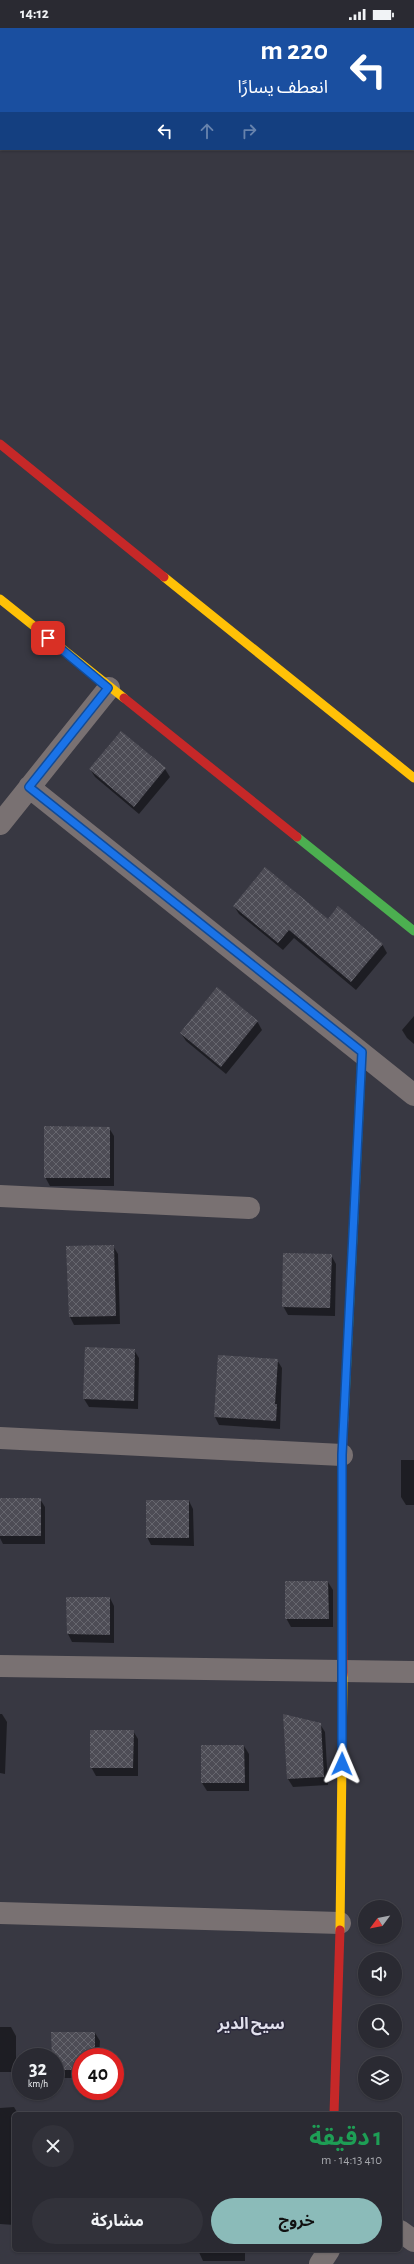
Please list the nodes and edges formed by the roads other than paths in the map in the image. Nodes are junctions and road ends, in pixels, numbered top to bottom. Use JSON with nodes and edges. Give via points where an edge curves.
{"nodes":[{"id":1,"x":0,"y":444,"type":"edge"},
{"id":2,"x":0,"y":599,"type":"edge"},
{"id":3,"x":108,"y":688,"type":"junction"},
{"id":4,"x":414,"y":778,"type":"edge"},
{"id":5,"x":29,"y":787,"type":"junction"},
{"id":6,"x":0,"y":824,"type":"edge"},
{"id":7,"x":414,"y":931,"type":"edge"},
{"id":8,"x":362,"y":1052,"type":"junction"},
{"id":9,"x":414,"y":1095,"type":"edge"},
{"id":10,"x":0,"y":1196,"type":"edge"},
{"id":11,"x":249,"y":1208,"type":"dead end"},
{"id":12,"x":0,"y":1438,"type":"edge"},
{"id":13,"x":342,"y":1455,"type":"junction"},
{"id":14,"x":0,"y":1666,"type":"edge"},
{"id":15,"x":343,"y":1670,"type":"junction"},
{"id":16,"x":414,"y":1672,"type":"edge"},
{"id":17,"x":0,"y":1913,"type":"edge"},
{"id":18,"x":340,"y":1923,"type":"junction"},
{"id":19,"x":334,"y":2112,"type":"edge"},
{"id":20,"x":402,"y":2232,"type":"edge"},
{"id":21,"x":414,"y":2241,"type":"edge"},
{"id":22,"x":328,"y":2252,"type":"edge"},
{"id":23,"x":320,"y":2264,"type":"edge"}],
"edges":[{"from":1,"to":4,"type":"street"},
{"from":2,"to":3,"type":"street"},
{"from":3,"to":5,"type":"street"},
{"from":3,"to":7,"type":"street"},
{"from":5,"to":6,"type":"street"},
{"from":5,"to":8,"type":"street"},
{"from":8,"to":9,"type":"street"},
{"from":8,"to":13,"type":"street"},
{"from":10,"to":11,"type":"street"},
{"from":12,"to":13,"type":"street"},
{"from":13,"to":15,"type":"street"},
{"from":14,"to":15,"type":"street"},
{"from":15,"to":16,"type":"street"},
{"from":15,"to":18,"type":"street"},
{"from":17,"to":18,"type":"street"},
{"from":18,"to":19,"type":"street"},
{"from":20,"to":21,"type":"street"},
{"from":22,"to":23,"type":"street"}]}
